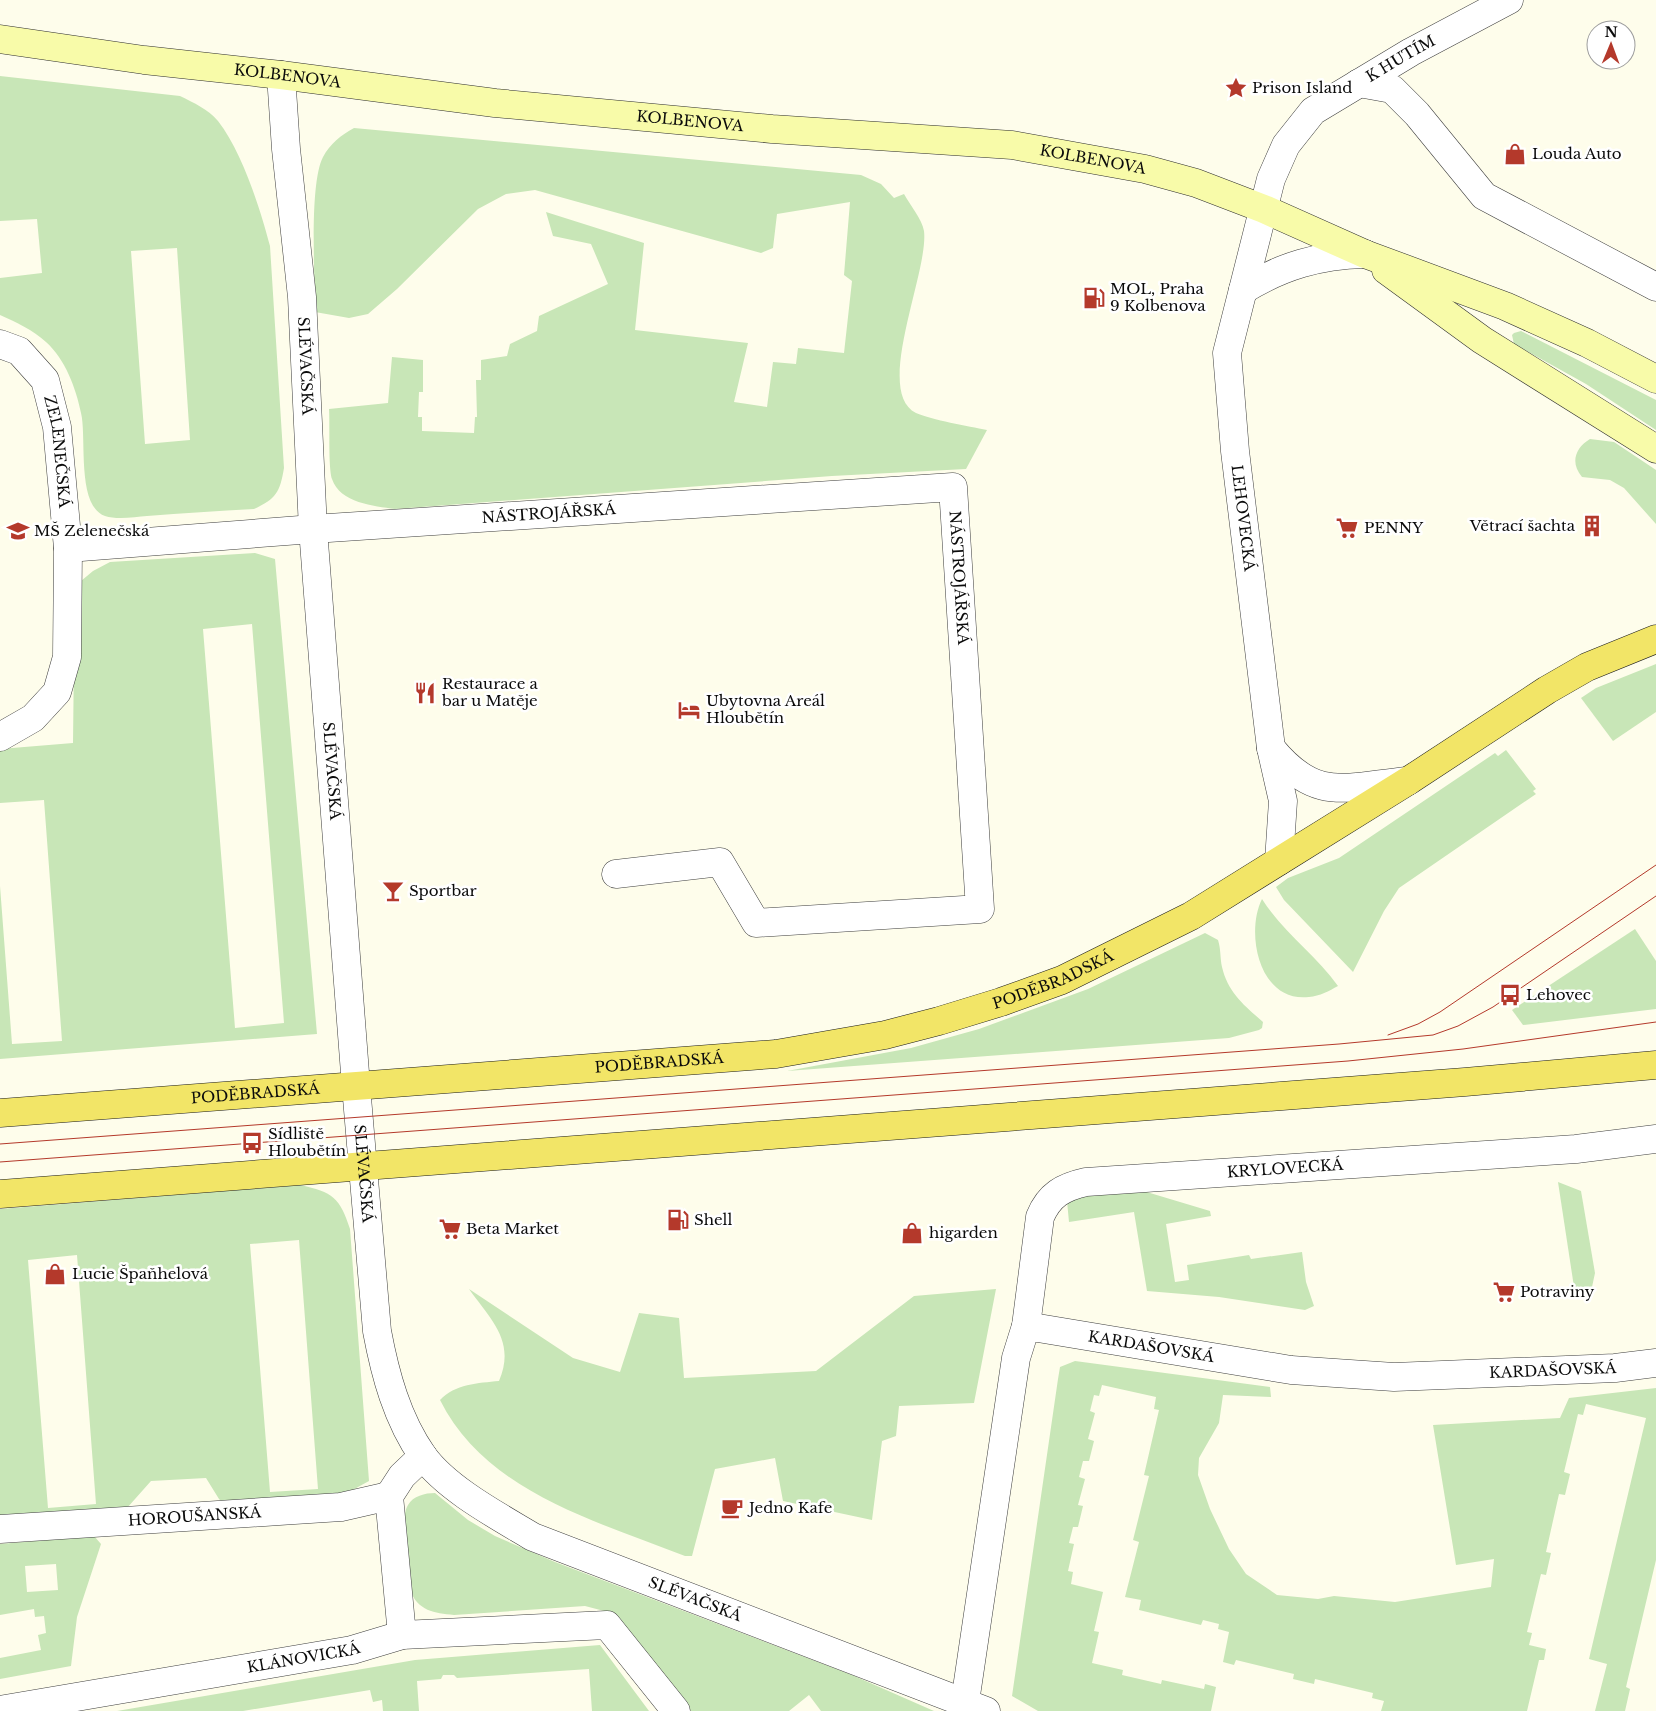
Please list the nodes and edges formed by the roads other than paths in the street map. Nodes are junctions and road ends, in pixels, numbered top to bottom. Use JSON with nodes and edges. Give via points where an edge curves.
{"nodes":[{"id":1,"x":1509,"y":0,"type":"edge"},
{"id":2,"x":0,"y":40,"type":"edge"},
{"id":3,"x":281,"y":75,"type":"junction"},
{"id":4,"x":1359,"y":82,"type":"junction"},
{"id":5,"x":1264,"y":209,"type":"junction"},
{"id":6,"x":1365,"y":254,"type":"junction"},
{"id":7,"x":1656,"y":287,"type":"edge"},
{"id":8,"x":1243,"y":290,"type":"junction"},
{"id":9,"x":0,"y":344,"type":"edge"},
{"id":10,"x":1656,"y":379,"type":"edge"},
{"id":11,"x":1656,"y":449,"type":"edge"},
{"id":12,"x":313,"y":529,"type":"junction"},
{"id":13,"x":68,"y":548,"type":"junction"},
{"id":14,"x":1656,"y":639,"type":"edge"},
{"id":15,"x":0,"y":737,"type":"edge"},
{"id":16,"x":1271,"y":748,"type":"junction"},
{"id":17,"x":1408,"y":780,"type":"junction"},
{"id":18,"x":1279,"y":861,"type":"junction"},
{"id":19,"x":616,"y":874,"type":"dead end"},
{"id":20,"x":1656,"y":1065,"type":"edge"},
{"id":21,"x":356,"y":1086,"type":"junction"},
{"id":22,"x":0,"y":1114,"type":"edge"},
{"id":23,"x":1656,"y":1139,"type":"edge"},
{"id":24,"x":363,"y":1167,"type":"junction"},
{"id":25,"x":0,"y":1194,"type":"edge"},
{"id":26,"x":1026,"y":1326,"type":"junction"},
{"id":27,"x":1656,"y":1364,"type":"edge"},
{"id":28,"x":423,"y":1456,"type":"junction"},
{"id":29,"x":389,"y":1496,"type":"junction"},
{"id":30,"x":0,"y":1529,"type":"edge"},
{"id":31,"x":402,"y":1635,"type":"junction"},
{"id":32,"x":976,"y":1707,"type":"edge"},
{"id":33,"x":0,"y":1710,"type":"edge"},
{"id":34,"x":676,"y":1711,"type":"edge"}],
"edges":[{"from":1,"to":4,"type":"street","name":"K HUTÍM"},
{"from":2,"to":3,"type":"main road","name":"KOLBENOVA"},
{"from":3,"to":5,"type":"main road","name":"KOLBENOVA","via":[[495,103],[772,129],[1012,145],[1145,169],[1196,183]]},
{"from":3,"to":12,"type":"street","name":"SLÉVAČSKÁ","via":[[302,297]]},
{"from":4,"to":5,"type":"street","name":"K HUTÍM","via":[[1312,111],[1295,131],[1280,156]]},
{"from":4,"to":7,"type":"street","via":[[1392,89],[1417,114],[1484,196]]},
{"from":5,"to":6,"type":"main road","name":"KOLBENOVA"},
{"from":5,"to":8,"type":"street","name":"LEHOVECKÁ"},
{"from":6,"to":8,"type":"street","via":[[1301,262]]},
{"from":6,"to":10,"type":"main road","via":[[1505,306]]},
{"from":6,"to":11,"type":"main road","via":[[1482,340]]},
{"from":8,"to":16,"type":"street","name":"LEHOVECKÁ","via":[[1227,353]]},
{"from":9,"to":13,"type":"street","name":"ZELENEČSKÁ","via":[[18,351],[45,380],[58,427]]},
{"from":12,"to":13,"type":"street"},
{"from":12,"to":19,"type":"street","name":"NÁSTROJÁŘSKÁ","via":[[953,487],[980,908],[756,923],[720,862]]},
{"from":12,"to":21,"type":"street","name":"SLÉVAČSKÁ"},
{"from":13,"to":15,"type":"street","name":"ZELENEČSKÁ","via":[[67,657],[57,692],[33,718]]},
{"from":14,"to":17,"type":"main road","name":"PODĚBRADSKÁ","via":[[1587,668],[1547,690]]},
{"from":16,"to":17,"type":"street","via":[[1287,768],[1317,786],[1336,788]]},
{"from":16,"to":18,"type":"street","name":"LEHOVECKÁ","via":[[1283,806]]},
{"from":17,"to":18,"type":"main road","name":"PODĚBRADSKÁ"},
{"from":18,"to":21,"type":"main road","name":"PODĚBRADSKÁ","via":[[1191,916],[1062,980],[1001,1002],[885,1035],[776,1054]]},
{"from":20,"to":24,"type":"main road"},
{"from":21,"to":22,"type":"main road","name":"PODĚBRADSKÁ"},
{"from":21,"to":24,"type":"street","name":"SLÉVAČSKÁ"},
{"from":23,"to":26,"type":"street","name":"KRYLOVECKÁ","via":[[1576,1149],[1086,1182],[1067,1186],[1045,1204],[1040,1217]]},
{"from":24,"to":25,"type":"main road"},
{"from":24,"to":28,"type":"street","name":"SLÉVAČSKÁ","via":[[377,1331],[384,1368],[398,1409]]},
{"from":26,"to":27,"type":"street","name":"KARDAŠOVSKÁ","via":[[1292,1370],[1394,1377]]},
{"from":26,"to":32,"type":"street","via":[[1016,1358]]},
{"from":28,"to":29,"type":"street","via":[[402,1476]]},
{"from":28,"to":32,"type":"street","name":"SLÉVAČSKÁ","via":[[475,1503],[533,1537]]},
{"from":29,"to":30,"type":"street","name":"HOROUŠANSKÁ","via":[[341,1507]]},
{"from":29,"to":31,"type":"street"},
{"from":31,"to":33,"type":"street","name":"KLÁNOVICKÁ","via":[[352,1650]]},
{"from":31,"to":34,"type":"street","name":"KLÁNOVICKÁ","via":[[607,1625]]}]}
